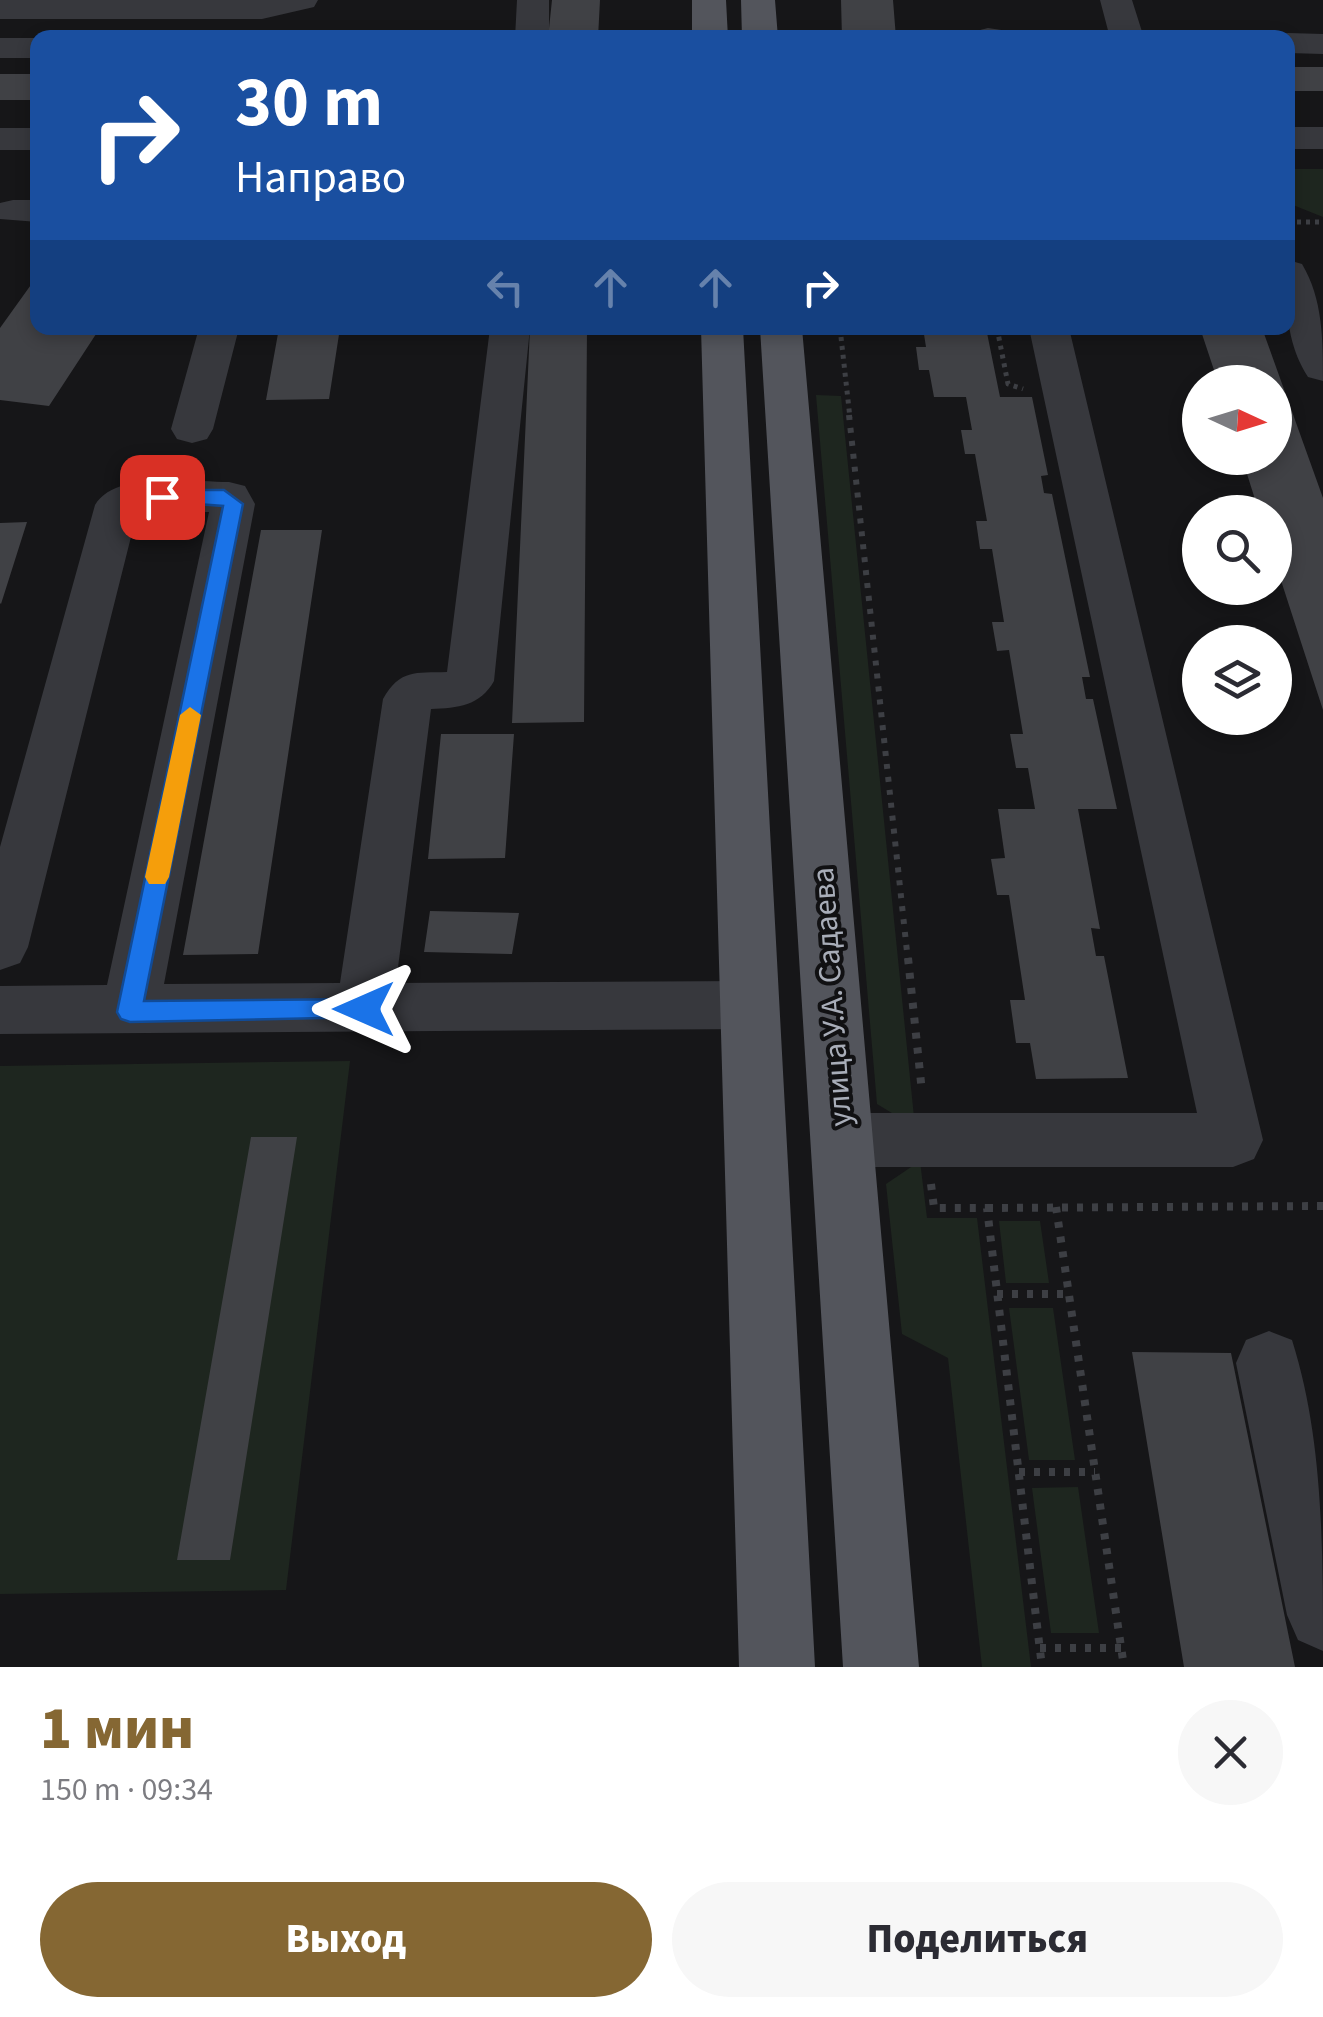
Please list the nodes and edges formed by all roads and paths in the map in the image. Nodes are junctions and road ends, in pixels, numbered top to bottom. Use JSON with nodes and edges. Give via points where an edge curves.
{"nodes":[{"id":1,"x":302,"y":0,"type":"edge"},
{"id":2,"x":533,"y":0,"type":"edge"},
{"id":3,"x":709,"y":0,"type":"edge"},
{"id":4,"x":758,"y":0,"type":"edge"},
{"id":5,"x":1116,"y":0,"type":"edge"},
{"id":6,"x":0,"y":9,"type":"edge"},
{"id":7,"x":532,"y":30,"type":"edge"},
{"id":8,"x":710,"y":30,"type":"edge"},
{"id":9,"x":760,"y":30,"type":"edge"},
{"id":10,"x":1124,"y":30,"type":"edge"},
{"id":11,"x":1295,"y":43,"type":"edge"},
{"id":12,"x":1323,"y":44,"type":"edge"},
{"id":13,"x":0,"y":48,"type":"edge"},
{"id":14,"x":30,"y":48,"type":"edge"},
{"id":15,"x":1295,"y":138,"type":"edge"},
{"id":16,"x":1323,"y":138,"type":"edge"},
{"id":17,"x":0,"y":140,"type":"edge"},
{"id":18,"x":30,"y":140,"type":"edge"},
{"id":19,"x":1295,"y":222,"type":"edge"},
{"id":20,"x":1323,"y":222,"type":"edge"},
{"id":21,"x":1295,"y":291,"type":"edge"},
{"id":22,"x":217,"y":335,"type":"edge"},
{"id":23,"x":509,"y":335,"type":"edge"},
{"id":24,"x":722,"y":335,"type":"edge"},
{"id":25,"x":782,"y":335,"type":"edge"},
{"id":26,"x":841,"y":335,"type":"edge"},
{"id":27,"x":1051,"y":335,"type":"edge"},
{"id":28,"x":1323,"y":368,"type":"edge"},
{"id":29,"x":192,"y":430,"type":"dead end"},
{"id":30,"x":0,"y":946,"type":"edge"},
{"id":31,"x":750,"y":1006,"type":"junction"},
{"id":32,"x":364,"y":1009,"type":"junction"},
{"id":33,"x":0,"y":1010,"type":"edge"},
{"id":34,"x":130,"y":1012,"type":"junction"},
{"id":35,"x":842,"y":1140,"type":"junction"},
{"id":36,"x":927,"y":1140,"type":"junction"},
{"id":37,"x":1323,"y":1206,"type":"edge"},
{"id":38,"x":1056,"y":1207,"type":"junction"},
{"id":39,"x":987,"y":1208,"type":"junction"},
{"id":40,"x":996,"y":1294,"type":"junction"},
{"id":41,"x":1069,"y":1294,"type":"junction"},
{"id":42,"x":1269,"y":1363,"type":"dead end"},
{"id":43,"x":1019,"y":1472,"type":"junction"},
{"id":44,"x":1095,"y":1472,"type":"junction"},
{"id":45,"x":1323,"y":1615,"type":"edge"},
{"id":46,"x":1040,"y":1648,"type":"junction"},
{"id":47,"x":1121,"y":1648,"type":"junction"},
{"id":48,"x":777,"y":1667,"type":"edge"},
{"id":49,"x":881,"y":1667,"type":"edge"},
{"id":50,"x":1042,"y":1667,"type":"edge"},
{"id":51,"x":1124,"y":1667,"type":"edge"}],
"edges":[{"from":1,"to":6,"type":"street","via":[[262,9]]},
{"from":2,"to":7,"type":"street"},
{"from":3,"to":8,"type":"main road"},
{"from":4,"to":9,"type":"main road"},
{"from":5,"to":10,"type":"street"},
{"from":11,"to":12,"type":"street"},
{"from":13,"to":14,"type":"street"},
{"from":15,"to":16,"type":"street"},
{"from":17,"to":18,"type":"street"},
{"from":19,"to":20,"type":"path"},
{"from":21,"to":28,"type":"street"},
{"from":22,"to":29,"type":"street"},
{"from":23,"to":32,"type":"street","via":[[470,682],[464,689],[421,690],[408,699]]},
{"from":24,"to":31,"type":"main road"},
{"from":25,"to":35,"type":"main road","name":"улица У.А. Садаева"},
{"from":26,"to":36,"type":"path"},
{"from":27,"to":36,"type":"street","via":[[1233,1140]]},
{"from":30,"to":34,"type":"street","via":[[117,504],[130,497],[229,497],[233,504]]},
{"from":31,"to":32,"type":"street"},
{"from":31,"to":48,"type":"main road"},
{"from":32,"to":34,"type":"street"},
{"from":33,"to":34,"type":"street"},
{"from":35,"to":36,"type":"street"},
{"from":35,"to":49,"type":"main road","name":"улица У.А. Садаева"},
{"from":36,"to":39,"type":"path","via":[[934,1208]]},
{"from":37,"to":38,"type":"path"},
{"from":38,"to":39,"type":"path"},
{"from":38,"to":41,"type":"path"},
{"from":39,"to":40,"type":"path"},
{"from":40,"to":41,"type":"path"},
{"from":40,"to":43,"type":"path"},
{"from":41,"to":44,"type":"path"},
{"from":42,"to":45,"type":"street"},
{"from":43,"to":44,"type":"path"},
{"from":43,"to":46,"type":"path"},
{"from":44,"to":47,"type":"path"},
{"from":46,"to":47,"type":"path"},
{"from":46,"to":50,"type":"path"},
{"from":47,"to":51,"type":"path"}]}
